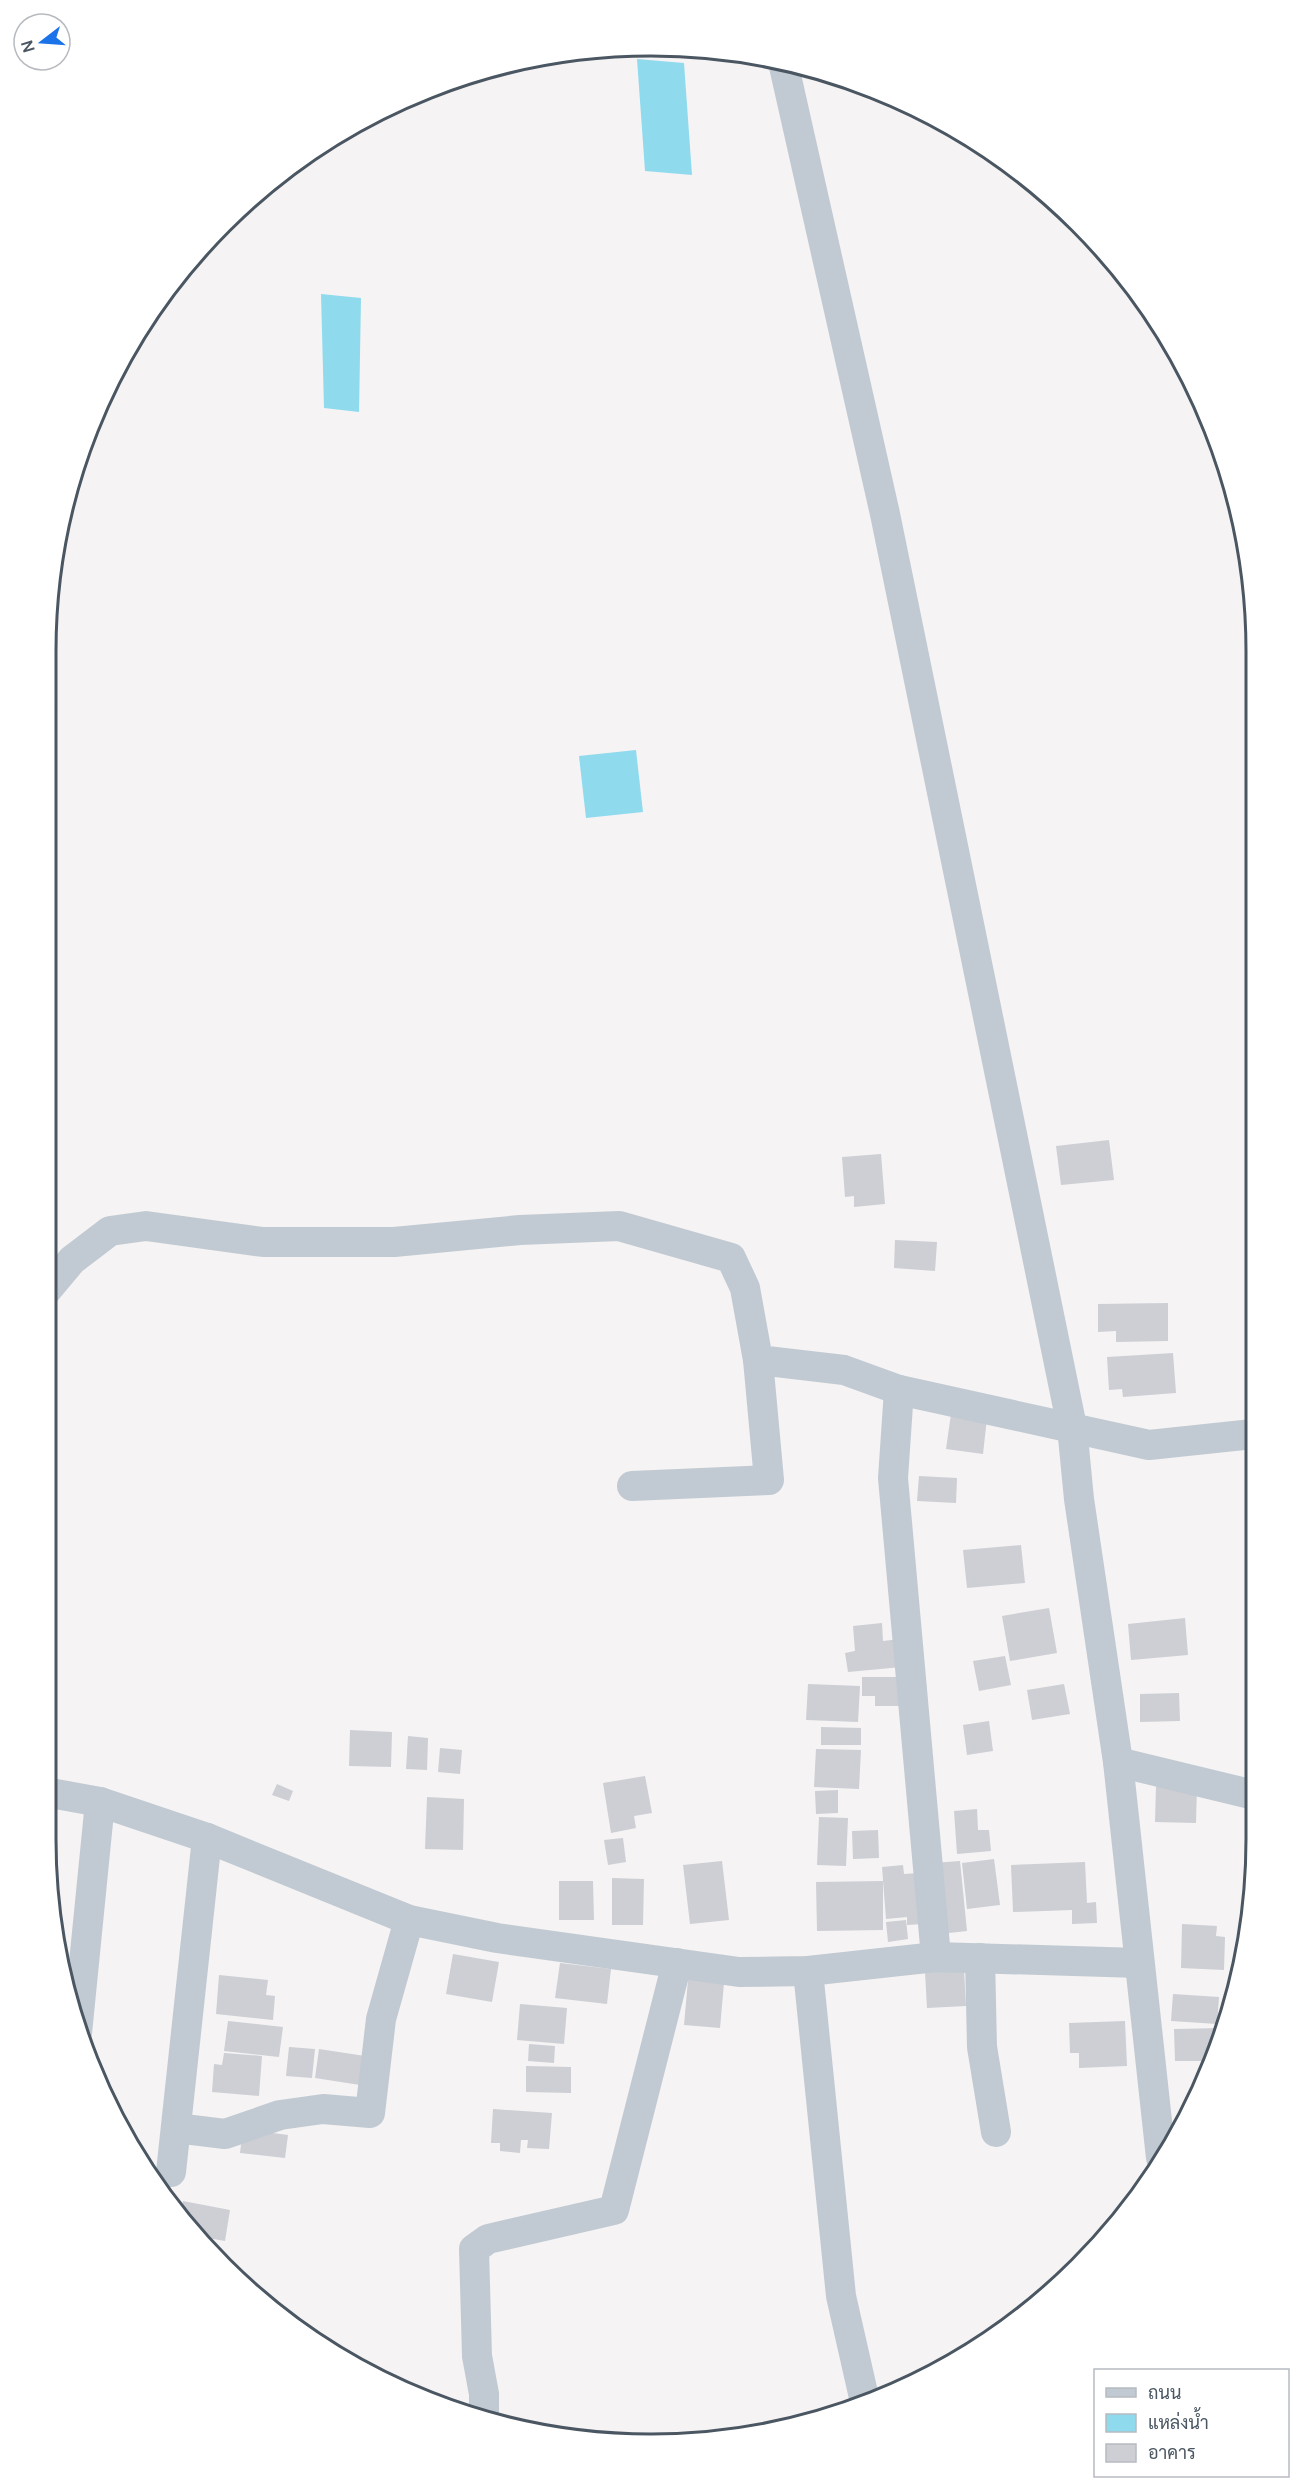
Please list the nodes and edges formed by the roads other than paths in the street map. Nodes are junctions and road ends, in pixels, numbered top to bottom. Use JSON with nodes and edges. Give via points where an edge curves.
{"nodes":[{"id":1,"x":785,"y":71,"type":"edge"},
{"id":2,"x":56,"y":1280,"type":"edge"},
{"id":3,"x":758,"y":1360,"type":"junction"},
{"id":4,"x":899,"y":1390,"type":"junction"},
{"id":5,"x":1072,"y":1426,"type":"junction"},
{"id":6,"x":1246,"y":1435,"type":"edge"},
{"id":7,"x":632,"y":1486,"type":"dead end"},
{"id":8,"x":1118,"y":1762,"type":"junction"},
{"id":9,"x":1246,"y":1793,"type":"edge"},
{"id":10,"x":56,"y":1794,"type":"edge"},
{"id":11,"x":100,"y":1802,"type":"junction"},
{"id":12,"x":207,"y":1838,"type":"junction"},
{"id":13,"x":409,"y":1920,"type":"junction"},
{"id":14,"x":936,"y":1957,"type":"junction"},
{"id":15,"x":980,"y":1958,"type":"junction"},
{"id":16,"x":677,"y":1963,"type":"junction"},
{"id":17,"x":1139,"y":1963,"type":"junction"},
{"id":18,"x":808,"y":1971,"type":"junction"},
{"id":19,"x":80,"y":2005,"type":"edge"},
{"id":20,"x":176,"y":2128,"type":"junction"},
{"id":21,"x":996,"y":2132,"type":"dead end"},
{"id":22,"x":1160,"y":2146,"type":"edge"},
{"id":23,"x":171,"y":2172,"type":"dead end"},
{"id":24,"x":863,"y":2394,"type":"edge"},
{"id":25,"x":484,"y":2409,"type":"edge"}],
"edges":[{"from":1,"to":5,"type":"street","via":[[885,514]]},
{"from":2,"to":3,"type":"street","via":[[72,1260],[110,1231],[146,1226],[263,1242],[394,1242],[519,1230],[619,1226],[731,1258],[745,1288]]},
{"from":3,"to":4,"type":"street","via":[[844,1370]]},
{"from":3,"to":7,"type":"street","via":[[769,1480]]},
{"from":4,"to":5,"type":"street"},
{"from":4,"to":14,"type":"street","via":[[893,1478]]},
{"from":5,"to":6,"type":"street","via":[[1149,1445]]},
{"from":5,"to":8,"type":"street"},
{"from":8,"to":9,"type":"street"},
{"from":8,"to":17,"type":"street"},
{"from":10,"to":11,"type":"street"},
{"from":11,"to":12,"type":"street"},
{"from":11,"to":19,"type":"street"},
{"from":12,"to":13,"type":"street"},
{"from":12,"to":20,"type":"street"},
{"from":13,"to":16,"type":"street","via":[[497,1938]]},
{"from":13,"to":20,"type":"street","via":[[381,2019],[370,2113],[323,2109],[291,2114],[225,2134]]},
{"from":14,"to":15,"type":"street"},
{"from":14,"to":18,"type":"street"},
{"from":15,"to":17,"type":"street"},
{"from":15,"to":21,"type":"street","via":[[982,2047]]},
{"from":16,"to":18,"type":"street","via":[[739,1972]]},
{"from":16,"to":25,"type":"street","via":[[614,2210],[488,2239],[474,2249],[477,2356]]},
{"from":17,"to":22,"type":"street"},
{"from":18,"to":24,"type":"street","via":[[841,2296]]},
{"from":20,"to":23,"type":"street"}]}
